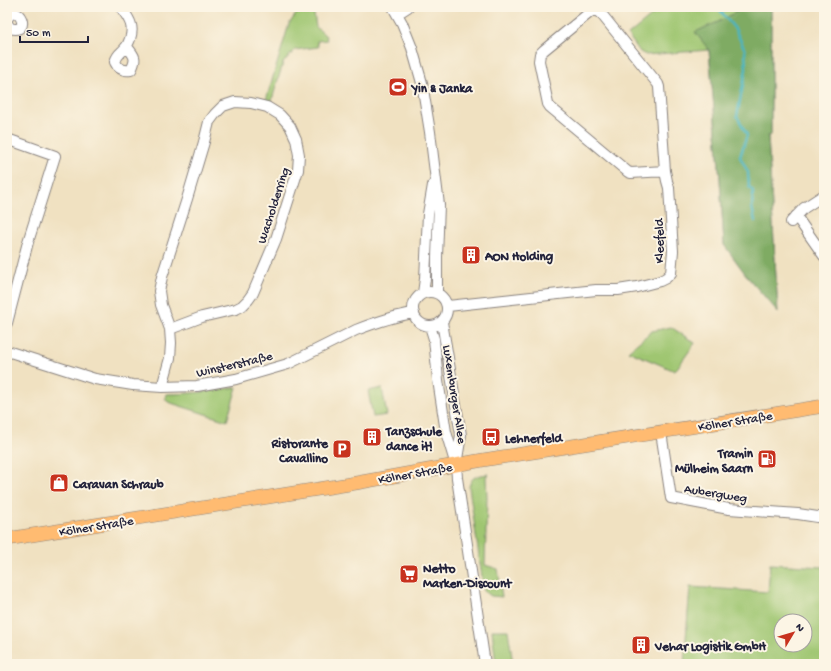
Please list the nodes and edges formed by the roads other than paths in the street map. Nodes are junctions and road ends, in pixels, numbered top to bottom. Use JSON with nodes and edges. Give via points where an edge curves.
{"nodes":[{"id":1,"x":121,"y":7,"type":"edge"},
{"id":2,"x":408,"y":7,"type":"edge"},
{"id":3,"x":593,"y":8,"type":"edge"},
{"id":4,"x":395,"y":11,"type":"edge"},
{"id":5,"x":7,"y":19,"type":"edge"},
{"id":6,"x":7,"y":23,"type":"edge"},
{"id":7,"x":127,"y":47,"type":"dead end"},
{"id":8,"x":7,"y":139,"type":"edge"},
{"id":9,"x":665,"y":171,"type":"junction"},
{"id":10,"x":434,"y":177,"type":"junction"},
{"id":11,"x":824,"y":195,"type":"edge"},
{"id":12,"x":824,"y":256,"type":"edge"},
{"id":13,"x":437,"y":292,"type":"junction"},
{"id":14,"x":423,"y":293,"type":"junction"},
{"id":15,"x":448,"y":306,"type":"junction"},
{"id":16,"x":414,"y":313,"type":"junction"},
{"id":17,"x":442,"y":322,"type":"junction"},
{"id":18,"x":7,"y":323,"type":"edge"},
{"id":19,"x":430,"y":326,"type":"junction"},
{"id":20,"x":170,"y":329,"type":"junction"},
{"id":21,"x":7,"y":351,"type":"edge"},
{"id":22,"x":162,"y":387,"type":"junction"},
{"id":23,"x":824,"y":406,"type":"edge"},
{"id":24,"x":661,"y":432,"type":"junction"},
{"id":25,"x":456,"y":465,"type":"junction"},
{"id":26,"x":824,"y":518,"type":"edge"},
{"id":27,"x":7,"y":539,"type":"edge"},
{"id":28,"x":485,"y":664,"type":"edge"}],
"edges":[{"from":1,"to":7,"type":"street","via":[[132,28]]},
{"from":2,"to":4,"type":"street"},
{"from":3,"to":9,"type":"street","name":"Kleefeld","via":[[603,16],[658,84]]},
{"from":3,"to":9,"type":"street","via":[[540,54],[539,61],[548,104],[628,172]]},
{"from":4,"to":10,"type":"street","via":[[408,36],[422,83]]},
{"from":5,"to":6,"type":"street","via":[[13,13],[20,15],[22,20],[21,25],[14,29]]},
{"from":8,"to":18,"type":"street","via":[[55,156],[28,242]]},
{"from":9,"to":15,"type":"street","name":"Kleefeld","via":[[669,188],[673,251],[671,273],[666,278],[618,290],[596,290]]},
{"from":10,"to":13,"type":"street","via":[[439,205]]},
{"from":10,"to":14,"type":"street","via":[[428,214]]},
{"from":11,"to":12,"type":"street","via":[[793,219]]},
{"from":13,"to":14,"type":"street"},
{"from":13,"to":15,"type":"street","via":[[443,296]]},
{"from":14,"to":16,"type":"street","via":[[414,302]]},
{"from":15,"to":17,"type":"street","via":[[448,313]]},
{"from":16,"to":19,"type":"street","via":[[420,323]]},
{"from":16,"to":22,"type":"street","name":"Winsterstraße","via":[[356,330],[281,366],[236,379],[197,386]]},
{"from":17,"to":19,"type":"street"},
{"from":17,"to":25,"type":"street","name":"Luxemburger Allee","via":[[461,435]]},
{"from":19,"to":25,"type":"street","name":"Luxemburger Allee","via":[[434,339],[446,432]]},
{"from":20,"to":20,"type":"street","name":"Wacholderring","via":[[202,317],[236,310],[253,293],[276,239],[298,170],[299,155],[290,126],[280,115],[267,107],[235,102],[224,106],[209,122],[162,277],[161,305]]},
{"from":20,"to":22,"type":"street","name":"Wacholderring","via":[[170,358]]},
{"from":21,"to":22,"type":"street","name":"Winsterstraße","via":[[94,379]]},
{"from":23,"to":24,"type":"main road","name":"Kölner Straße"},
{"from":24,"to":25,"type":"main road","name":"Kölner Straße"},
{"from":24,"to":26,"type":"street","name":"Aubergweg","via":[[671,498],[729,509]]},
{"from":25,"to":27,"type":"main road","name":"Kölner Straße"},
{"from":25,"to":28,"type":"street"}]}
